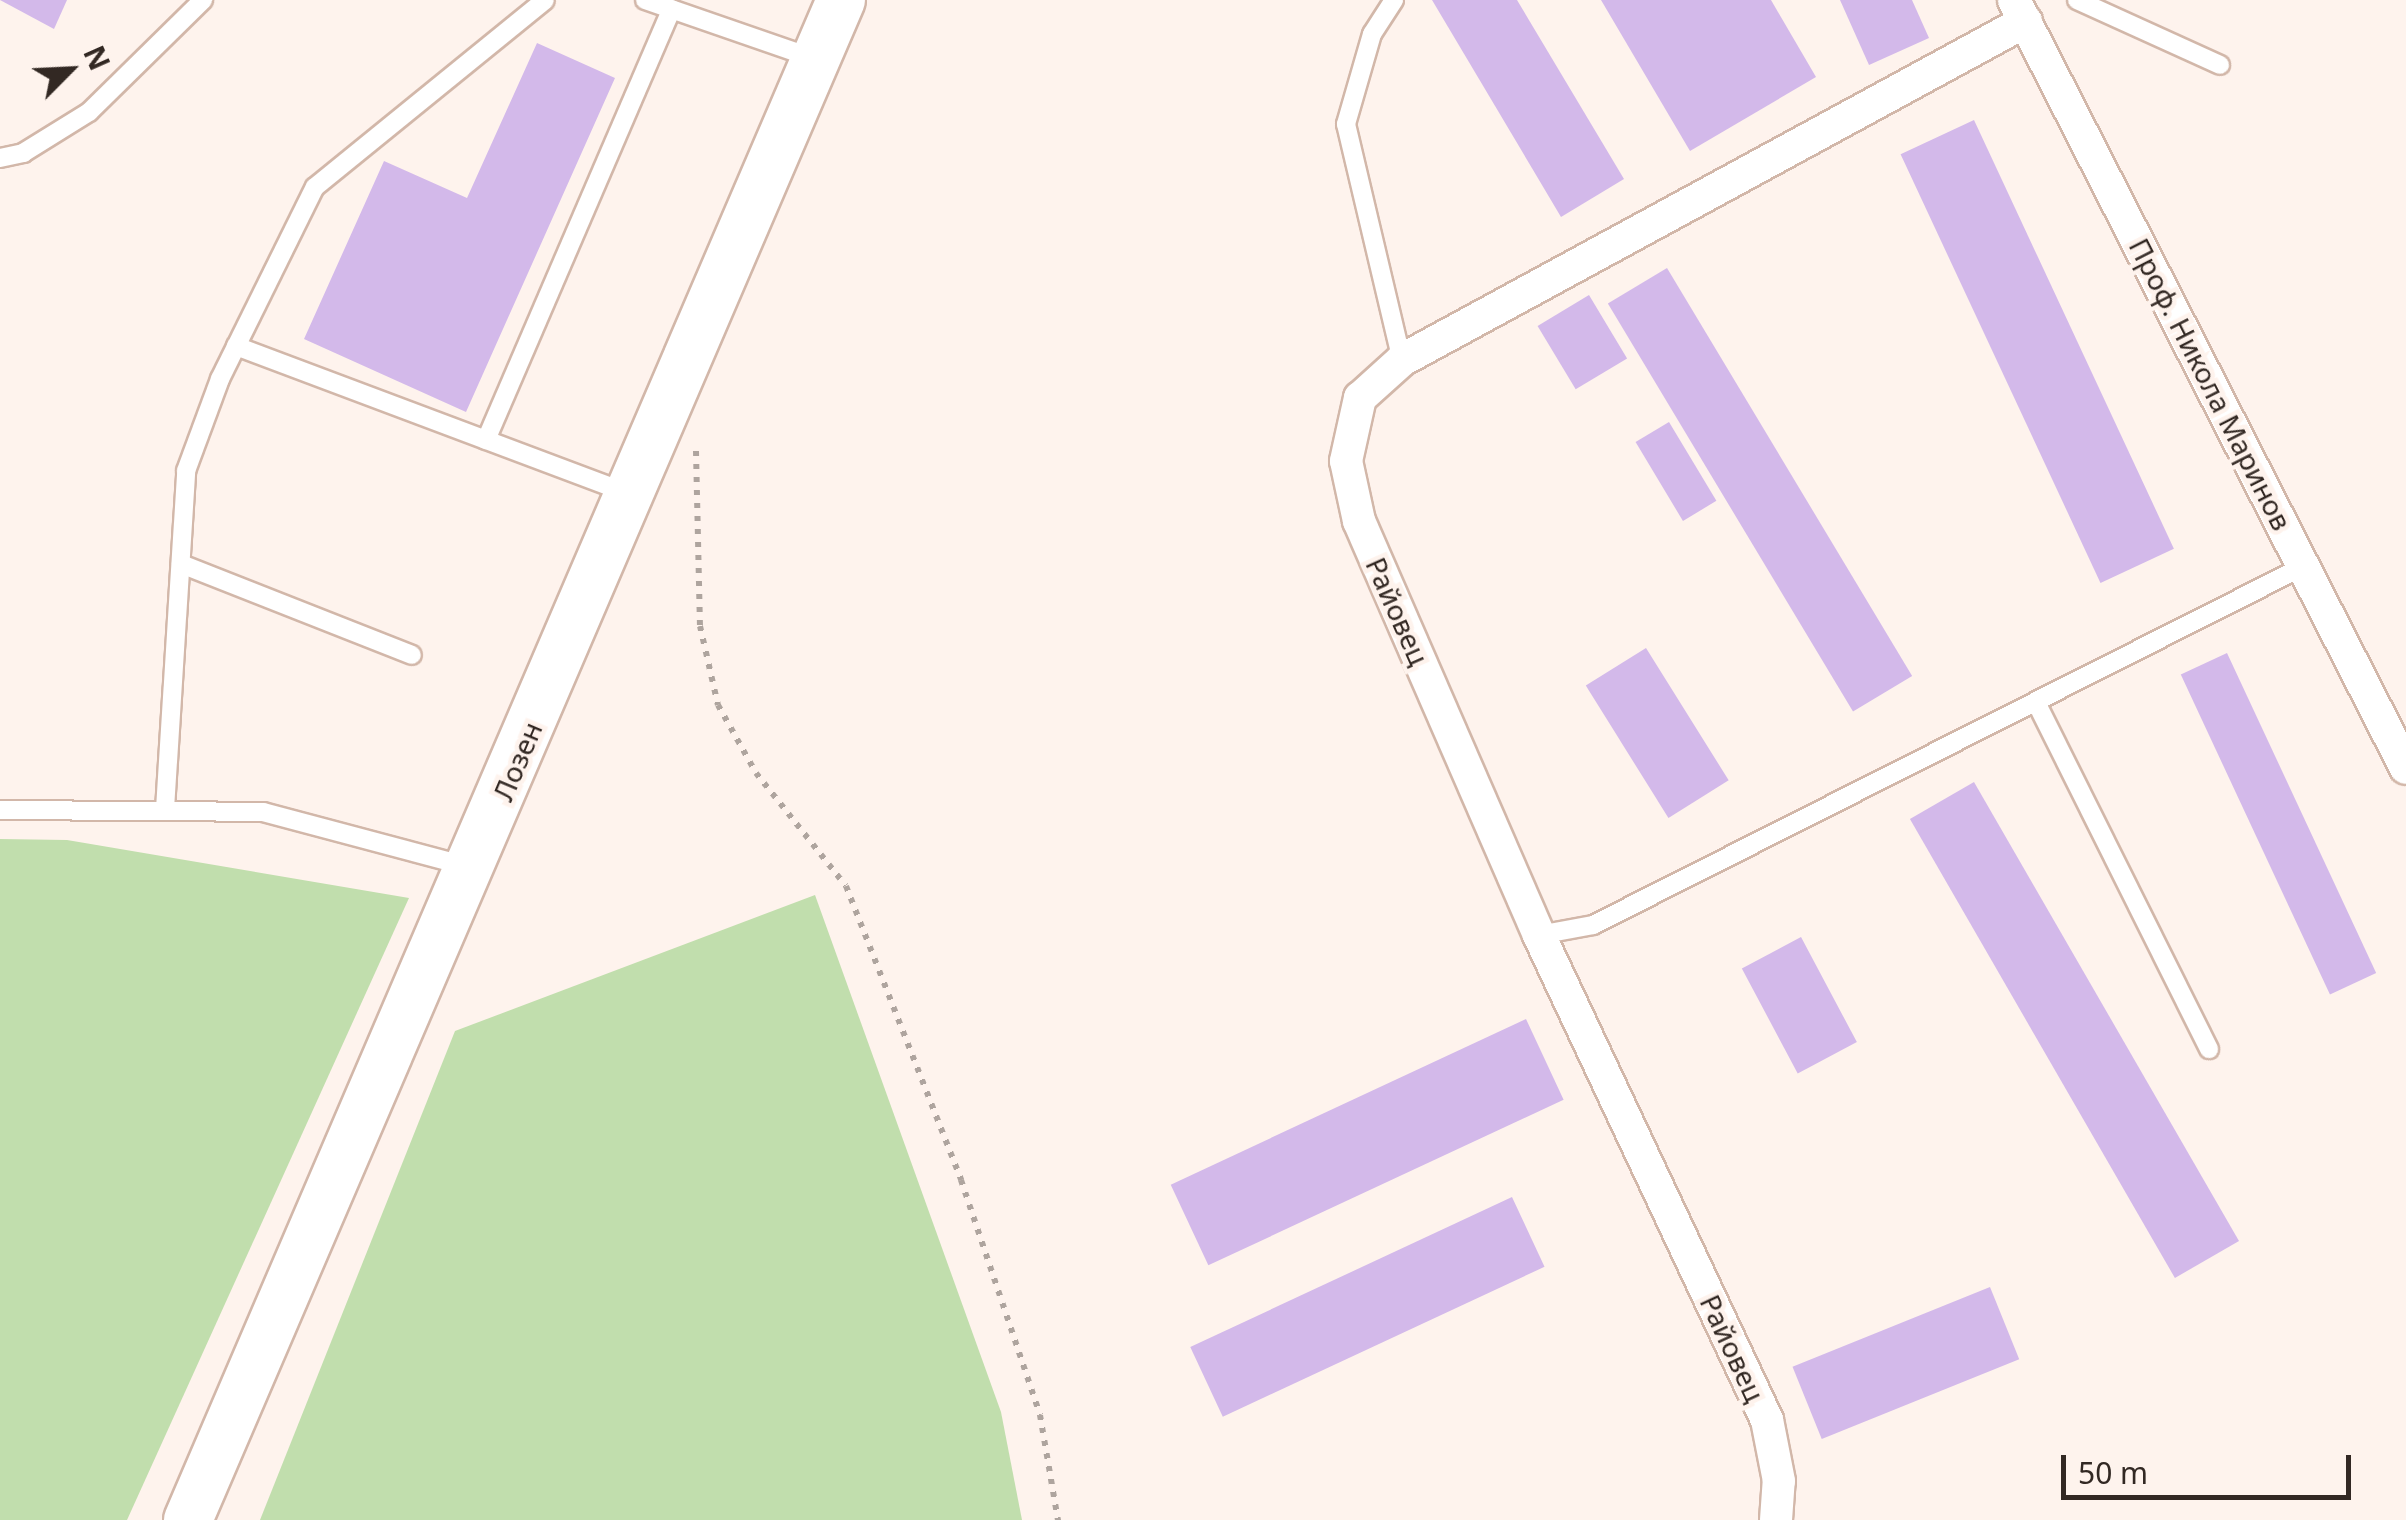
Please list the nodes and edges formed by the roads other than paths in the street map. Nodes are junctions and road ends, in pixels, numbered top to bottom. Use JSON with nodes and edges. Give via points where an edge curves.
{"nodes":[{"id":1,"x":203,"y":0,"type":"edge"},
{"id":2,"x":545,"y":0,"type":"edge"},
{"id":3,"x":646,"y":0,"type":"edge"},
{"id":4,"x":840,"y":0,"type":"edge"},
{"id":5,"x":1394,"y":0,"type":"edge"},
{"id":6,"x":2077,"y":0,"type":"edge"},
{"id":7,"x":672,"y":10,"type":"junction"},
{"id":8,"x":2020,"y":11,"type":"edge"},
{"id":9,"x":815,"y":59,"type":"junction"},
{"id":10,"x":2220,"y":64,"type":"dead end"},
{"id":11,"x":0,"y":158,"type":"edge"},
{"id":12,"x":236,"y":346,"type":"junction"},
{"id":13,"x":1402,"y":360,"type":"junction"},
{"id":14,"x":486,"y":440,"type":"junction"},
{"id":15,"x":632,"y":496,"type":"junction"},
{"id":16,"x":180,"y":564,"type":"junction"},
{"id":17,"x":2304,"y":566,"type":"junction"},
{"id":18,"x":412,"y":655,"type":"dead end"},
{"id":19,"x":2036,"y":702,"type":"junction"},
{"id":20,"x":2406,"y":768,"type":"edge"},
{"id":21,"x":165,"y":808,"type":"junction"},
{"id":22,"x":0,"y":810,"type":"edge"},
{"id":23,"x":471,"y":868,"type":"junction"},
{"id":24,"x":1539,"y":935,"type":"junction"},
{"id":25,"x":2209,"y":1049,"type":"dead end"},
{"id":26,"x":188,"y":1520,"type":"edge"},
{"id":27,"x":1776,"y":1520,"type":"edge"}],
"edges":[{"from":1,"to":11,"type":"lane","via":[[89,112],[23,153]]},
{"from":2,"to":12,"type":"lane","via":[[315,187]]},
{"from":3,"to":7,"type":"lane"},
{"from":4,"to":9,"type":"street","name":"Лозен"},
{"from":5,"to":13,"type":"lane","via":[[1372,34],[1346,124]]},
{"from":6,"to":10,"type":"lane"},
{"from":7,"to":9,"type":"lane"},
{"from":7,"to":14,"type":"lane"},
{"from":8,"to":13,"type":"street","name":"Райовец"},
{"from":8,"to":17,"type":"street","name":"Проф. Никола Маринов"},
{"from":9,"to":15,"type":"street","name":"Лозен"},
{"from":12,"to":14,"type":"lane"},
{"from":12,"to":16,"type":"lane","via":[[186,471]]},
{"from":13,"to":24,"type":"street","name":"Райовец","via":[[1360,398],[1346,461],[1359,521]]},
{"from":14,"to":15,"type":"lane"},
{"from":15,"to":23,"type":"street","name":"Лозен"},
{"from":16,"to":18,"type":"lane"},
{"from":16,"to":21,"type":"lane"},
{"from":17,"to":19,"type":"lane"},
{"from":17,"to":20,"type":"street","name":"Проф. Никола Маринов"},
{"from":19,"to":24,"type":"lane","via":[[1593,925]]},
{"from":19,"to":25,"type":"lane"},
{"from":21,"to":22,"type":"lane"},
{"from":21,"to":23,"type":"lane","via":[[263,812]]},
{"from":23,"to":26,"type":"street","name":"Лозен"},
{"from":24,"to":27,"type":"street","name":"Райовец","via":[[1767,1420],[1780,1481]]}]}
